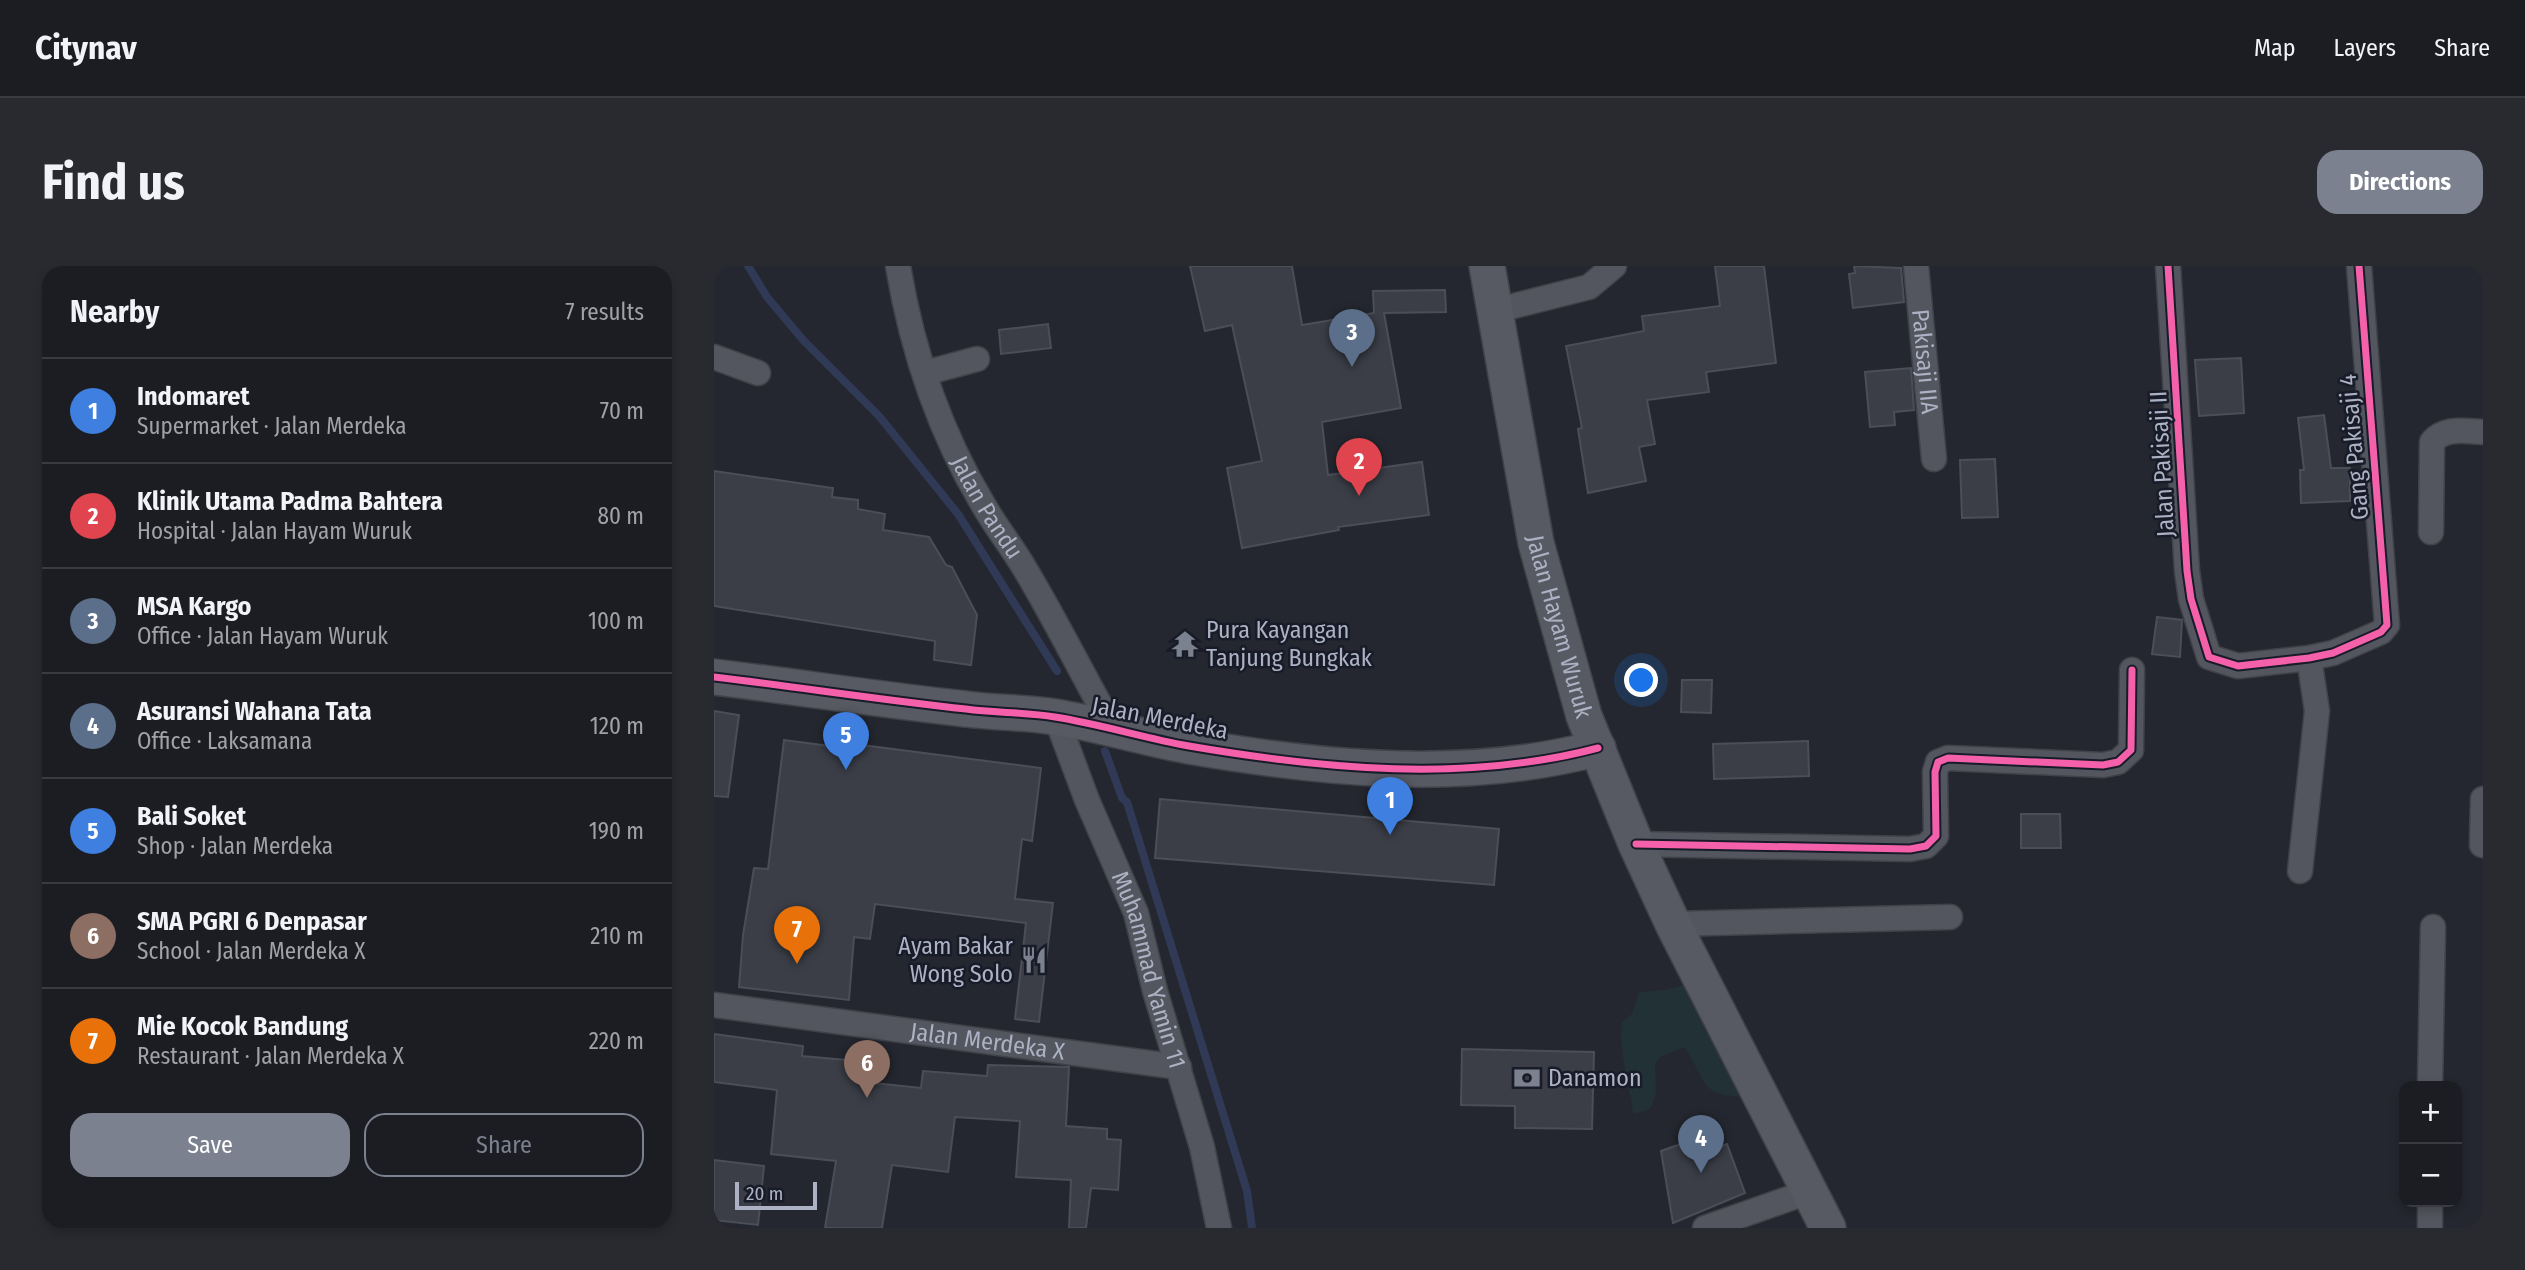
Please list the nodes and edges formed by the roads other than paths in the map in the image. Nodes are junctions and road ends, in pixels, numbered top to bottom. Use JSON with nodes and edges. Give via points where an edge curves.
{"nodes":[{"id":1,"x":898,"y":266,"type":"edge"},
{"id":2,"x":1487,"y":266,"type":"edge"},
{"id":3,"x":1614,"y":266,"type":"edge"},
{"id":4,"x":1916,"y":266,"type":"edge"},
{"id":5,"x":2168,"y":266,"type":"edge"},
{"id":6,"x":2359,"y":266,"type":"edge"},
{"id":7,"x":1494,"y":311,"type":"junction"},
{"id":8,"x":714,"y":357,"type":"edge"},
{"id":9,"x":977,"y":359,"type":"dead end"},
{"id":10,"x":758,"y":373,"type":"dead end"},
{"id":11,"x":925,"y":373,"type":"junction"},
{"id":12,"x":2483,"y":432,"type":"edge"},
{"id":13,"x":1934,"y":458,"type":"dead end"},
{"id":14,"x":2431,"y":532,"type":"dead end"},
{"id":15,"x":2309,"y":658,"type":"junction"},
{"id":16,"x":2132,"y":670,"type":"dead end"},
{"id":17,"x":714,"y":677,"type":"edge"},
{"id":18,"x":1056,"y":717,"type":"junction"},
{"id":19,"x":1115,"y":732,"type":"junction"},
{"id":20,"x":1598,"y":748,"type":"junction"},
{"id":21,"x":2483,"y":799,"type":"edge"},
{"id":22,"x":1636,"y":844,"type":"junction"},
{"id":23,"x":2482,"y":845,"type":"edge"},
{"id":24,"x":2300,"y":871,"type":"dead end"},
{"id":25,"x":1950,"y":917,"type":"dead end"},
{"id":26,"x":1673,"y":924,"type":"junction"},
{"id":27,"x":2434,"y":928,"type":"dead end"},
{"id":28,"x":714,"y":1005,"type":"edge"},
{"id":29,"x":1179,"y":1067,"type":"junction"},
{"id":30,"x":2430,"y":1081,"type":"edge"},
{"id":31,"x":1808,"y":1192,"type":"junction"},
{"id":32,"x":2430,"y":1207,"type":"edge"},
{"id":33,"x":1219,"y":1228,"type":"edge"},
{"id":34,"x":1705,"y":1228,"type":"edge"},
{"id":35,"x":1828,"y":1228,"type":"edge"},
{"id":36,"x":2430,"y":1228,"type":"edge"}],
"edges":[{"from":1,"to":11,"type":"street","name":"Jalan Pandu"},
{"from":2,"to":7,"type":"main road","name":"Jalan Hayam Wuruk"},
{"from":3,"to":7,"type":"street","via":[[1589,287]]},
{"from":4,"to":13,"type":"street","name":"Pakisaji IIA"},
{"from":5,"to":15,"type":"street","name":"Jalan Pakisaji II","via":[[2187,571],[2209,657],[2238,666]]},
{"from":6,"to":15,"type":"street","name":"Gang Pakisaji 4","via":[[2387,625],[2333,653]]},
{"from":7,"to":20,"type":"main road","name":"Jalan Hayam Wuruk","via":[[1536,543],[1574,684]]},
{"from":8,"to":10,"type":"street"},
{"from":9,"to":11,"type":"street"},
{"from":11,"to":19,"type":"street","name":"Jalan Pandu","via":[[957,456]]},
{"from":12,"to":14,"type":"street","via":[[2459,430],[2438,435],[2432,442]]},
{"from":15,"to":24,"type":"street","via":[[2317,711]]},
{"from":16,"to":22,"type":"street","via":[[2131,750],[2118,762],[1948,758],[1938,762],[1936,836],[1926,846]]},
{"from":17,"to":18,"type":"main road","name":"Jalan Merdeka"},
{"from":18,"to":19,"type":"main road","name":"Jalan Merdeka"},
{"from":18,"to":29,"type":"street","name":"Muhammad Yamin 11","via":[[1136,913]]},
{"from":19,"to":20,"type":"main road","name":"Jalan Merdeka","via":[[1298,760],[1420,769],[1550,761]]},
{"from":20,"to":22,"type":"main road","name":"Jalan Hayam Wuruk"},
{"from":21,"to":23,"type":"street"},
{"from":22,"to":26,"type":"main road","name":"Jalan Hayam Wuruk"},
{"from":25,"to":26,"type":"street"},
{"from":26,"to":31,"type":"main road","name":"Jalan Hayam Wuruk"},
{"from":27,"to":30,"type":"street"},
{"from":28,"to":29,"type":"street","name":"Jalan Merdeka X"},
{"from":29,"to":33,"type":"street","name":"Muhammad Yamin 11"},
{"from":31,"to":34,"type":"street"},
{"from":31,"to":35,"type":"main road","name":"Jalan Hayam Wuruk"},
{"from":32,"to":36,"type":"street"}]}
